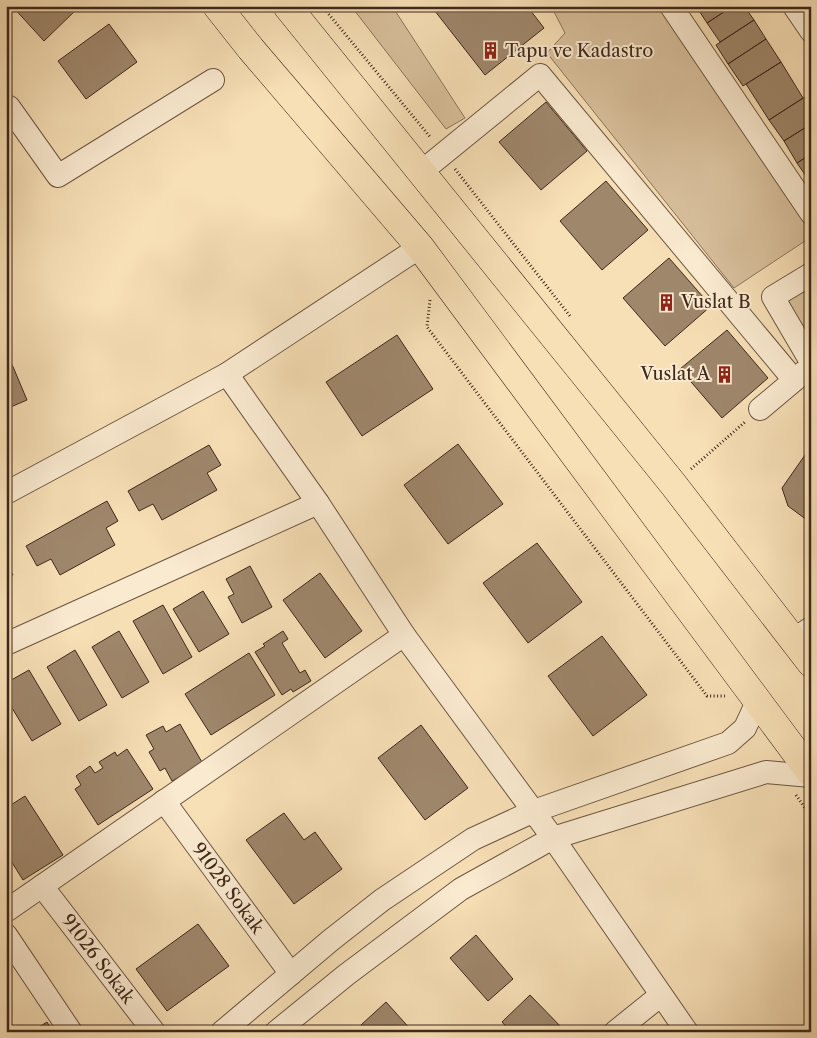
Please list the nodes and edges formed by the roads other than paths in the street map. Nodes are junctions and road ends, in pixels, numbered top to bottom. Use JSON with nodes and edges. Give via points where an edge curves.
{"nodes":[{"id":1,"x":217,"y":6,"type":"edge"},
{"id":2,"x":288,"y":6,"type":"edge"},
{"id":3,"x":671,"y":6,"type":"edge"},
{"id":4,"x":794,"y":6,"type":"edge"},
{"id":5,"x":811,"y":32,"type":"edge"},
{"id":6,"x":213,"y":80,"type":"dead end"},
{"id":7,"x":7,"y":106,"type":"edge"},
{"id":8,"x":421,"y":172,"type":"junction"},
{"id":9,"x":811,"y":213,"type":"edge"},
{"id":10,"x":420,"y":247,"type":"junction"},
{"id":11,"x":811,"y":274,"type":"edge"},
{"id":12,"x":805,"y":370,"type":"edge"},
{"id":13,"x":227,"y":374,"type":"junction"},
{"id":14,"x":760,"y":409,"type":"road end"},
{"id":15,"x":6,"y":493,"type":"edge"},
{"id":16,"x":318,"y":503,"type":"junction"},
{"id":17,"x":404,"y":634,"type":"junction"},
{"id":18,"x":802,"y":634,"type":"edge"},
{"id":19,"x":6,"y":644,"type":"edge"},
{"id":20,"x":811,"y":663,"type":"edge"},
{"id":21,"x":758,"y":700,"type":"junction"},
{"id":22,"x":811,"y":773,"type":"edge"},
{"id":23,"x":811,"y":776,"type":"edge"},
{"id":24,"x":164,"y":801,"type":"junction"},
{"id":25,"x":534,"y":811,"type":"junction"},
{"id":26,"x":553,"y":838,"type":"junction"},
{"id":27,"x":42,"y":886,"type":"junction"},
{"id":28,"x":6,"y":911,"type":"edge"},
{"id":29,"x":6,"y":935,"type":"edge"},
{"id":30,"x":291,"y":974,"type":"junction"},
{"id":31,"x":660,"y":995,"type":"junction"},
{"id":32,"x":71,"y":1032,"type":"edge"},
{"id":33,"x":154,"y":1032,"type":"edge"},
{"id":34,"x":222,"y":1032,"type":"edge"},
{"id":35,"x":276,"y":1032,"type":"edge"},
{"id":36,"x":615,"y":1032,"type":"edge"},
{"id":37,"x":687,"y":1032,"type":"edge"}],
"edges":[{"from":1,"to":10,"type":"main road"},
{"from":2,"to":8,"type":"main road"},
{"from":3,"to":9,"type":"street"},
{"from":4,"to":5,"type":"street"},
{"from":6,"to":7,"type":"street","via":[[58,176]]},
{"from":8,"to":12,"type":"street","via":[[540,75]]},
{"from":8,"to":18,"type":"main road","via":[[685,500]]},
{"from":10,"to":13,"type":"street"},
{"from":10,"to":21,"type":"main road"},
{"from":11,"to":12,"type":"street","via":[[773,297]]},
{"from":12,"to":14,"type":"street"},
{"from":13,"to":15,"type":"street"},
{"from":13,"to":16,"type":"street"},
{"from":16,"to":17,"type":"street"},
{"from":16,"to":19,"type":"street"},
{"from":17,"to":24,"type":"street"},
{"from":17,"to":25,"type":"street"},
{"from":18,"to":20,"type":"main road"},
{"from":21,"to":22,"type":"main road"},
{"from":21,"to":25,"type":"street","via":[[745,728],[728,744]]},
{"from":23,"to":26,"type":"street","via":[[766,772]]},
{"from":24,"to":27,"type":"street"},
{"from":24,"to":30,"type":"street","name":"91028 Sokak"},
{"from":25,"to":26,"type":"street"},
{"from":25,"to":30,"type":"street","via":[[473,839],[382,900]]},
{"from":26,"to":31,"type":"street"},
{"from":26,"to":35,"type":"street","via":[[461,889]]},
{"from":27,"to":28,"type":"street"},
{"from":27,"to":33,"type":"street","name":"91026 Sokak"},
{"from":29,"to":32,"type":"street"},
{"from":30,"to":34,"type":"street"},
{"from":31,"to":36,"type":"street"},
{"from":31,"to":37,"type":"street"}]}
